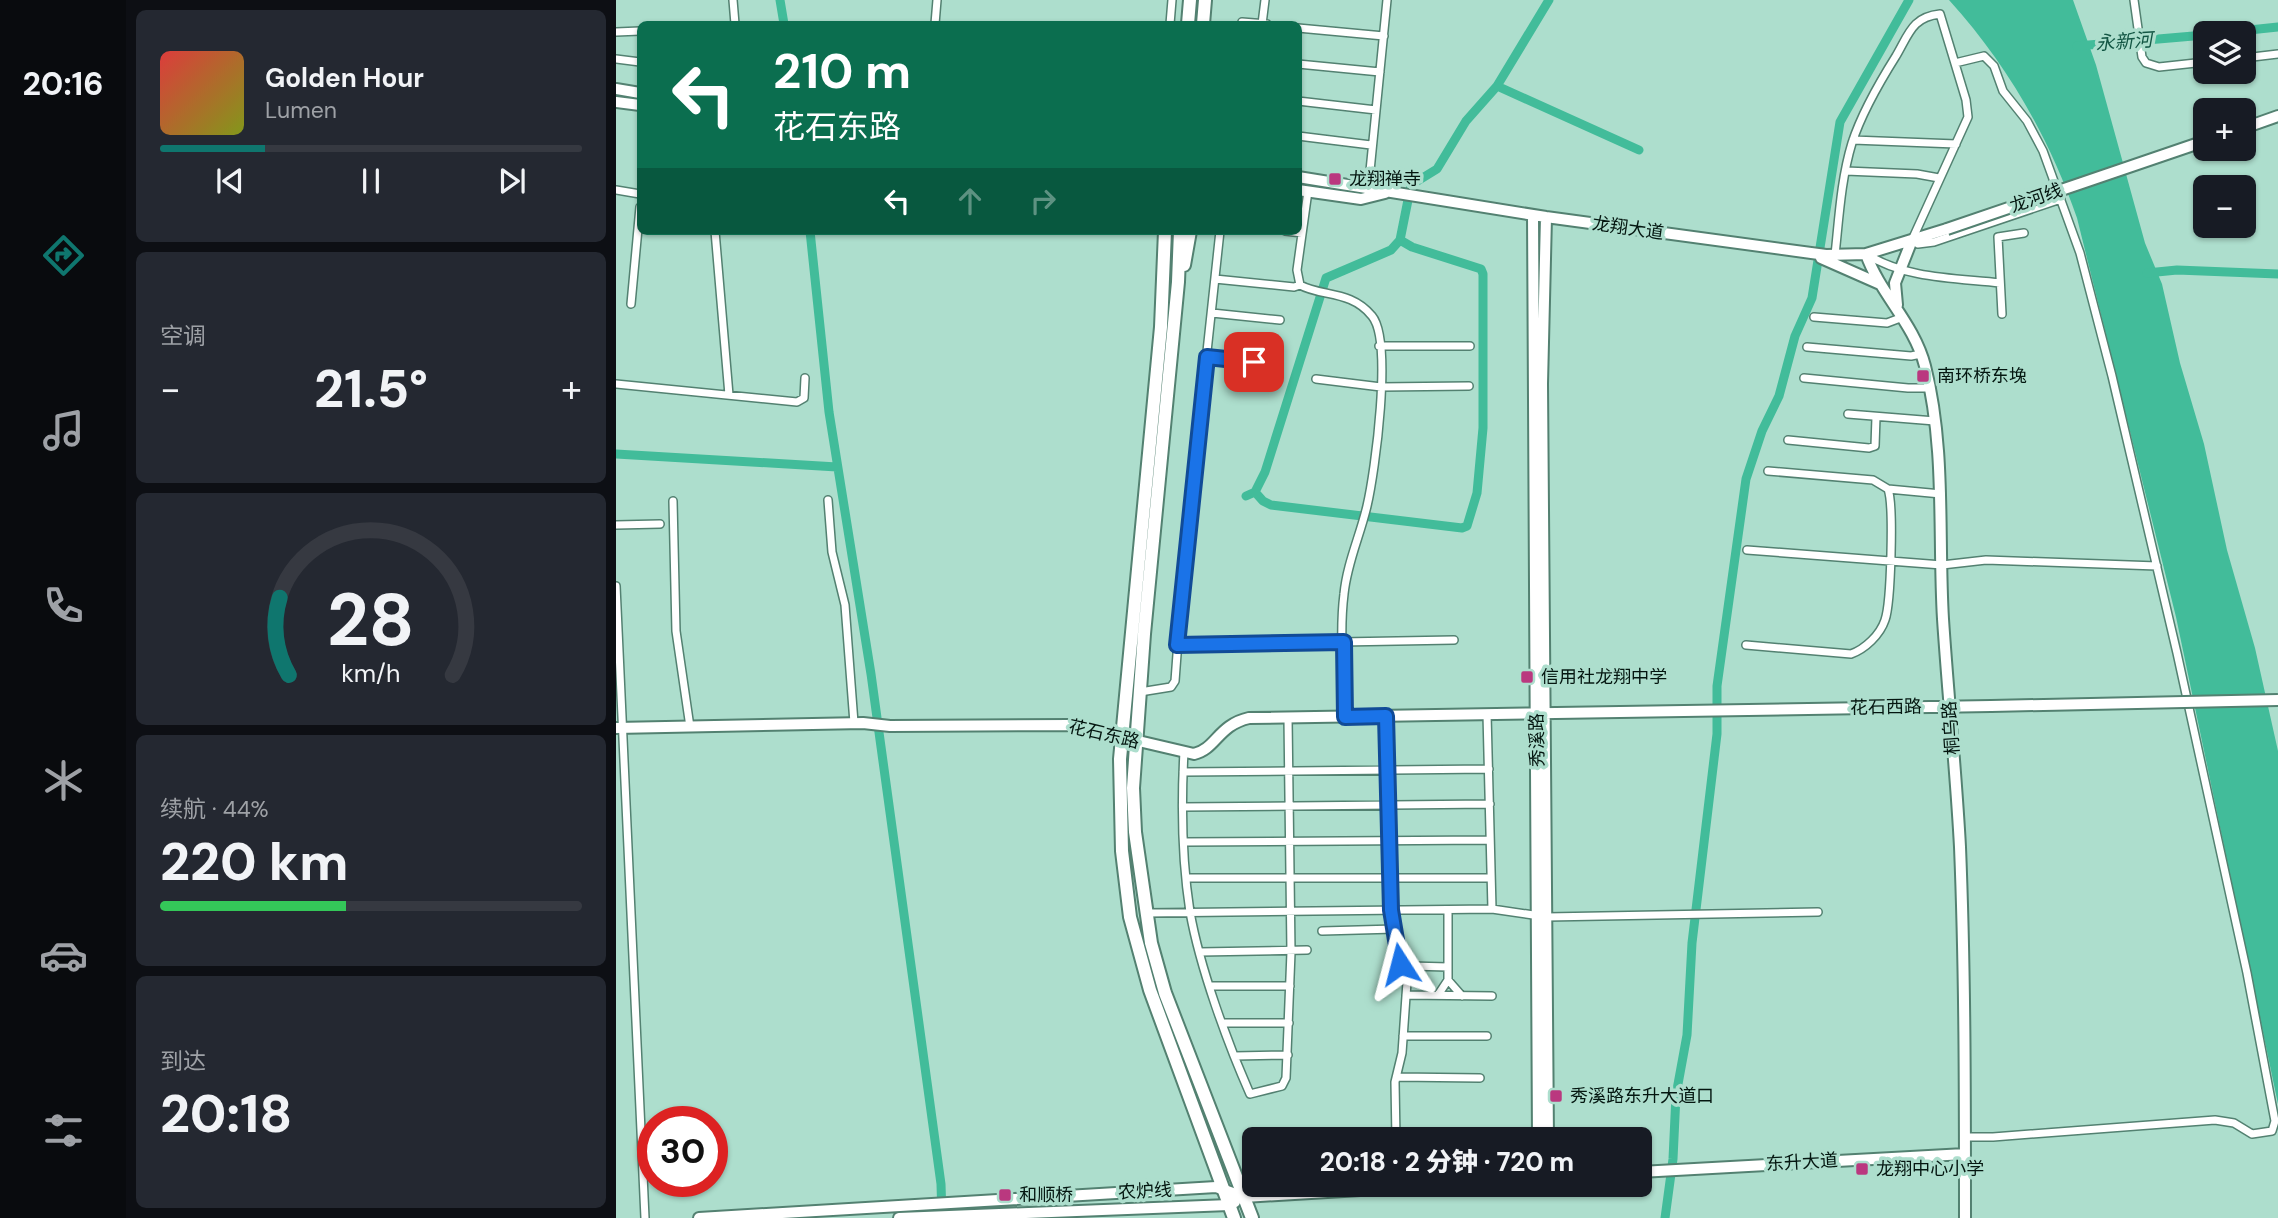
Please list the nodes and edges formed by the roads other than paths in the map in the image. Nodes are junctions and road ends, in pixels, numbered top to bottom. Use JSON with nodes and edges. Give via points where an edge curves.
{"nodes":[{"id":1,"x":733,"y":0,"type":"edge"},
{"id":2,"x":937,"y":0,"type":"edge"},
{"id":3,"x":1172,"y":0,"type":"edge"},
{"id":4,"x":1190,"y":0,"type":"edge"},
{"id":5,"x":1205,"y":0,"type":"edge"},
{"id":6,"x":1265,"y":0,"type":"edge"},
{"id":7,"x":1380,"y":0,"type":"edge"},
{"id":8,"x":1387,"y":0,"type":"edge"},
{"id":9,"x":2134,"y":0,"type":"edge"},
{"id":10,"x":735,"y":21,"type":"edge"},
{"id":11,"x":934,"y":21,"type":"edge"},
{"id":12,"x":1170,"y":21,"type":"edge"},
{"id":13,"x":1188,"y":21,"type":"edge"},
{"id":14,"x":1203,"y":21,"type":"edge"},
{"id":15,"x":1264,"y":21,"type":"edge"},
{"id":16,"x":1302,"y":28,"type":"edge"},
{"id":17,"x":637,"y":31,"type":"edge"},
{"id":18,"x":616,"y":32,"type":"edge"},
{"id":19,"x":1384,"y":36,"type":"junction"},
{"id":20,"x":2278,"y":54,"type":"edge"},
{"id":21,"x":2256,"y":57,"type":"edge"},
{"id":22,"x":616,"y":59,"type":"edge"},
{"id":23,"x":637,"y":62,"type":"edge"},
{"id":24,"x":1955,"y":63,"type":"junction"},
{"id":25,"x":2193,"y":63,"type":"edge"},
{"id":26,"x":1302,"y":64,"type":"edge"},
{"id":27,"x":1380,"y":72,"type":"junction"},
{"id":28,"x":616,"y":89,"type":"edge"},
{"id":29,"x":637,"y":92,"type":"edge"},
{"id":30,"x":1302,"y":101,"type":"edge"},
{"id":31,"x":616,"y":102,"type":"edge"},
{"id":32,"x":637,"y":105,"type":"edge"},
{"id":33,"x":1376,"y":110,"type":"junction"},
{"id":34,"x":2278,"y":116,"type":"edge"},
{"id":35,"x":2256,"y":124,"type":"edge"},
{"id":36,"x":1302,"y":136,"type":"edge"},
{"id":37,"x":1853,"y":140,"type":"junction"},
{"id":38,"x":1956,"y":144,"type":"junction"},
{"id":39,"x":1371,"y":145,"type":"junction"},
{"id":40,"x":2193,"y":145,"type":"edge"},
{"id":41,"x":1846,"y":171,"type":"junction"},
{"id":42,"x":1302,"y":178,"type":"edge"},
{"id":43,"x":1939,"y":178,"type":"junction"},
{"id":44,"x":616,"y":190,"type":"edge"},
{"id":45,"x":1303,"y":191,"type":"edge"},
{"id":46,"x":1368,"y":192,"type":"junction"},
{"id":47,"x":637,"y":194,"type":"edge"},
{"id":48,"x":2062,"y":199,"type":"junction"},
{"id":49,"x":1533,"y":215,"type":"junction"},
{"id":50,"x":1546,"y":217,"type":"junction"},
{"id":51,"x":1302,"y":233,"type":"edge"},
{"id":52,"x":2024,"y":233,"type":"dead end"},
{"id":53,"x":637,"y":235,"type":"edge"},
{"id":54,"x":715,"y":235,"type":"edge"},
{"id":55,"x":1165,"y":235,"type":"edge"},
{"id":56,"x":1180,"y":235,"type":"edge"},
{"id":57,"x":1189,"y":235,"type":"edge"},
{"id":58,"x":1220,"y":235,"type":"edge"},
{"id":59,"x":1302,"y":235,"type":"edge"},
{"id":60,"x":1912,"y":240,"type":"junction"},
{"id":61,"x":1809,"y":252,"type":"junction"},
{"id":62,"x":1866,"y":254,"type":"junction"},
{"id":63,"x":1830,"y":255,"type":"junction"},
{"id":64,"x":1899,"y":269,"type":"junction"},
{"id":65,"x":1215,"y":279,"type":"junction"},
{"id":66,"x":1178,"y":282,"type":"junction"},
{"id":67,"x":2000,"y":283,"type":"junction"},
{"id":68,"x":1300,"y":285,"type":"junction"},
{"id":69,"x":1882,"y":285,"type":"junction"},
{"id":70,"x":631,"y":304,"type":"dead end"},
{"id":71,"x":1212,"y":313,"type":"junction"},
{"id":72,"x":1900,"y":313,"type":"junction"},
{"id":73,"x":2002,"y":314,"type":"dead end"},
{"id":74,"x":1814,"y":317,"type":"dead end"},
{"id":75,"x":1280,"y":320,"type":"dead end"},
{"id":76,"x":1379,"y":346,"type":"junction"},
{"id":77,"x":1470,"y":346,"type":"dead end"},
{"id":78,"x":1807,"y":347,"type":"dead end"},
{"id":79,"x":1921,"y":354,"type":"junction"},
{"id":80,"x":1207,"y":357,"type":"junction"},
{"id":81,"x":1277,"y":364,"type":"dead end"},
{"id":82,"x":805,"y":378,"type":"dead end"},
{"id":83,"x":1316,"y":379,"type":"dead end"},
{"id":84,"x":1804,"y":379,"type":"dead end"},
{"id":85,"x":616,"y":384,"type":"edge"},
{"id":86,"x":1469,"y":386,"type":"dead end"},
{"id":87,"x":1381,"y":387,"type":"junction"},
{"id":88,"x":1930,"y":388,"type":"junction"},
{"id":89,"x":729,"y":395,"type":"junction"},
{"id":90,"x":1848,"y":414,"type":"dead end"},
{"id":91,"x":1876,"y":416,"type":"junction"},
{"id":92,"x":1934,"y":421,"type":"junction"},
{"id":93,"x":1788,"y":440,"type":"dead end"},
{"id":94,"x":1768,"y":471,"type":"dead end"},
{"id":95,"x":1888,"y":489,"type":"junction"},
{"id":96,"x":1941,"y":494,"type":"junction"},
{"id":97,"x":828,"y":500,"type":"dead end"},
{"id":98,"x":673,"y":501,"type":"dead end"},
{"id":99,"x":660,"y":524,"type":"dead end"},
{"id":100,"x":616,"y":525,"type":"edge"},
{"id":101,"x":1747,"y":550,"type":"dead end"},
{"id":102,"x":1889,"y":561,"type":"junction"},
{"id":103,"x":1942,"y":565,"type":"junction"},
{"id":104,"x":2157,"y":566,"type":"junction"},
{"id":105,"x":616,"y":586,"type":"edge"},
{"id":106,"x":1454,"y":640,"type":"dead end"},
{"id":107,"x":1344,"y":642,"type":"junction"},
{"id":108,"x":1177,"y":645,"type":"junction"},
{"id":109,"x":1746,"y":645,"type":"dead end"},
{"id":110,"x":1140,"y":692,"type":"junction"},
{"id":111,"x":2278,"y":700,"type":"edge"},
{"id":112,"x":1950,"y":706,"type":"junction"},
{"id":113,"x":1541,"y":713,"type":"junction"},
{"id":114,"x":1488,"y":714,"type":"junction"},
{"id":115,"x":1386,"y":716,"type":"junction"},
{"id":116,"x":1345,"y":717,"type":"junction"},
{"id":117,"x":1288,"y":718,"type":"junction"},
{"id":118,"x":859,"y":723,"type":"junction"},
{"id":119,"x":690,"y":727,"type":"junction"},
{"id":120,"x":620,"y":728,"type":"edge"},
{"id":121,"x":1122,"y":738,"type":"junction"},
{"id":122,"x":1136,"y":741,"type":"junction"},
{"id":123,"x":1184,"y":752,"type":"junction"},
{"id":124,"x":1489,"y":768,"type":"junction"},
{"id":125,"x":1387,"y":770,"type":"junction"},
{"id":126,"x":1289,"y":771,"type":"junction"},
{"id":127,"x":1183,"y":772,"type":"junction"},
{"id":128,"x":1490,"y":804,"type":"junction"},
{"id":129,"x":1388,"y":805,"type":"junction"},
{"id":130,"x":1289,"y":806,"type":"junction"},
{"id":131,"x":1183,"y":807,"type":"junction"},
{"id":132,"x":1389,"y":840,"type":"junction"},
{"id":133,"x":1490,"y":840,"type":"junction"},
{"id":134,"x":1289,"y":841,"type":"junction"},
{"id":135,"x":1184,"y":842,"type":"junction"},
{"id":136,"x":1186,"y":878,"type":"junction"},
{"id":137,"x":1290,"y":878,"type":"junction"},
{"id":138,"x":1390,"y":878,"type":"junction"},
{"id":139,"x":1491,"y":878,"type":"junction"},
{"id":140,"x":1492,"y":909,"type":"junction"},
{"id":141,"x":1391,"y":910,"type":"junction"},
{"id":142,"x":1448,"y":910,"type":"junction"},
{"id":143,"x":1290,"y":911,"type":"junction"},
{"id":144,"x":1190,"y":912,"type":"junction"},
{"id":145,"x":1818,"y":912,"type":"dead end"},
{"id":146,"x":1145,"y":913,"type":"junction"},
{"id":147,"x":1543,"y":917,"type":"junction"},
{"id":148,"x":1395,"y":929,"type":"junction"},
{"id":149,"x":1322,"y":931,"type":"dead end"},
{"id":150,"x":1290,"y":950,"type":"junction"},
{"id":151,"x":1307,"y":950,"type":"dead end"},
{"id":152,"x":1200,"y":952,"type":"junction"},
{"id":153,"x":1448,"y":967,"type":"junction"},
{"id":154,"x":1404,"y":970,"type":"junction"},
{"id":155,"x":1448,"y":980,"type":"junction"},
{"id":156,"x":1211,"y":986,"type":"junction"},
{"id":157,"x":1290,"y":986,"type":"junction"},
{"id":158,"x":1406,"y":995,"type":"junction"},
{"id":159,"x":1438,"y":995,"type":"junction"},
{"id":160,"x":1462,"y":996,"type":"junction"},
{"id":161,"x":1492,"y":996,"type":"dead end"},
{"id":162,"x":1224,"y":1023,"type":"junction"},
{"id":163,"x":1289,"y":1023,"type":"junction"},
{"id":164,"x":1403,"y":1035,"type":"junction"},
{"id":165,"x":1487,"y":1036,"type":"dead end"},
{"id":166,"x":1288,"y":1055,"type":"junction"},
{"id":167,"x":1235,"y":1056,"type":"junction"},
{"id":168,"x":1397,"y":1077,"type":"junction"},
{"id":169,"x":1480,"y":1078,"type":"dead end"},
{"id":170,"x":1396,"y":1127,"type":"edge"},
{"id":171,"x":1538,"y":1127,"type":"edge"},
{"id":172,"x":1548,"y":1127,"type":"edge"},
{"id":173,"x":1965,"y":1137,"type":"junction"},
{"id":174,"x":1965,"y":1154,"type":"junction"},
{"id":175,"x":1652,"y":1172,"type":"edge"},
{"id":176,"x":1223,"y":1188,"type":"junction"},
{"id":177,"x":1242,"y":1191,"type":"edge"},
{"id":178,"x":1242,"y":1195,"type":"edge"},
{"id":179,"x":1242,"y":1197,"type":"edge"},
{"id":180,"x":1244,"y":1197,"type":"edge"},
{"id":181,"x":930,"y":1203,"type":"junction"},
{"id":182,"x":1229,"y":1205,"type":"junction"},
{"id":183,"x":1153,"y":1213,"type":"edge"},
{"id":184,"x":929,"y":1217,"type":"edge"},
{"id":185,"x":645,"y":1218,"type":"edge"},
{"id":186,"x":699,"y":1218,"type":"edge"},
{"id":187,"x":899,"y":1218,"type":"edge"},
{"id":188,"x":1234,"y":1218,"type":"edge"},
{"id":189,"x":1252,"y":1218,"type":"edge"},
{"id":190,"x":1965,"y":1218,"type":"edge"}],
"edges":[{"from":1,"to":10,"type":"street"},
{"from":2,"to":11,"type":"street"},
{"from":3,"to":12,"type":"street"},
{"from":4,"to":13,"type":"main road"},
{"from":5,"to":14,"type":"main road"},
{"from":6,"to":15,"type":"street"},
{"from":7,"to":8,"type":"street"},
{"from":8,"to":19,"type":"street"},
{"from":9,"to":25,"type":"street","via":[[2142,57],[2150,66]]},
{"from":16,"to":19,"type":"street"},
{"from":17,"to":18,"type":"street"},
{"from":19,"to":27,"type":"street"},
{"from":20,"to":21,"type":"street"},
{"from":22,"to":23,"type":"street"},
{"from":24,"to":37,"type":"street","via":[[1940,14],[1922,17],[1882,78]]},
{"from":24,"to":38,"type":"street","via":[[1968,110]]},
{"from":24,"to":48,"type":"street","via":[[1984,56],[1994,66],[2003,91],[2043,151]]},
{"from":26,"to":27,"type":"street"},
{"from":27,"to":33,"type":"street"},
{"from":28,"to":29,"type":"street"},
{"from":30,"to":33,"type":"street"},
{"from":31,"to":32,"type":"street"},
{"from":33,"to":39,"type":"street"},
{"from":34,"to":35,"type":"street"},
{"from":36,"to":39,"type":"street"},
{"from":37,"to":38,"type":"street"},
{"from":37,"to":41,"type":"street"},
{"from":38,"to":43,"type":"street"},
{"from":39,"to":46,"type":"street"},
{"from":40,"to":60,"type":"street","name":"龙河线","bridge":true},
{"from":41,"to":43,"type":"street"},
{"from":41,"to":63,"type":"street"},
{"from":42,"to":46,"type":"street","name":"龙翔大道"},
{"from":43,"to":60,"type":"street"},
{"from":44,"to":47,"type":"street"},
{"from":45,"to":46,"type":"street","name":"龙翔大道","via":[[1342,197]]},
{"from":45,"to":51,"type":"street"},
{"from":46,"to":49,"type":"street","name":"龙翔大道"},
{"from":48,"to":60,"type":"street","via":[[1934,242]]},
{"from":48,"to":104,"type":"street","via":[[2110,365]]},
{"from":49,"to":50,"type":"street","name":"龙翔大道"},
{"from":49,"to":113,"type":"street","name":"秀溪路"},
{"from":50,"to":61,"type":"street","name":"龙翔大道"},
{"from":50,"to":113,"type":"street","name":"秀溪路"},
{"from":52,"to":67,"type":"street","via":[[1998,237]]},
{"from":53,"to":70,"type":"street"},
{"from":54,"to":89,"type":"street"},
{"from":55,"to":121,"type":"main road"},
{"from":56,"to":66,"type":"main road"},
{"from":57,"to":66,"type":"main road"},
{"from":58,"to":65,"type":"street"},
{"from":59,"to":68,"type":"street"},
{"from":60,"to":62,"type":"street","name":"龙河线"},
{"from":60,"to":64,"type":"street"},
{"from":61,"to":63,"type":"street","name":"龙翔大道"},
{"from":61,"to":69,"type":"street"},
{"from":62,"to":63,"type":"street","name":"龙翔大道"},
{"from":62,"to":64,"type":"street"},
{"from":62,"to":69,"type":"street","name":"桐乌路"},
{"from":64,"to":67,"type":"street"},
{"from":64,"to":72,"type":"street","via":[[1895,283]]},
{"from":65,"to":68,"type":"street"},
{"from":65,"to":71,"type":"street"},
{"from":66,"to":110,"type":"main road"},
{"from":67,"to":73,"type":"street"},
{"from":68,"to":76,"type":"street","via":[[1335,293],[1366,310],[1376,322]]},
{"from":69,"to":72,"type":"street","name":"桐乌路"},
{"from":71,"to":75,"type":"street"},
{"from":71,"to":80,"type":"street"},
{"from":72,"to":74,"type":"street","via":[[1887,323]]},
{"from":72,"to":79,"type":"street","name":"桐乌路"},
{"from":76,"to":77,"type":"street"},
{"from":76,"to":87,"type":"street"},
{"from":78,"to":79,"type":"street"},
{"from":79,"to":88,"type":"street","name":"桐乌路"},
{"from":80,"to":81,"type":"street"},
{"from":80,"to":108,"type":"street"},
{"from":82,"to":89,"type":"street","via":[[804,398],[797,402]]},
{"from":83,"to":87,"type":"street"},
{"from":84,"to":88,"type":"street"},
{"from":85,"to":89,"type":"street"},
{"from":86,"to":87,"type":"street"},
{"from":87,"to":107,"type":"street","via":[[1368,500],[1345,588]]},
{"from":88,"to":92,"type":"street","name":"桐乌路"},
{"from":90,"to":91,"type":"street"},
{"from":91,"to":92,"type":"street"},
{"from":91,"to":93,"type":"street","via":[[1875,446],[1869,448]]},
{"from":92,"to":96,"type":"street","name":"桐乌路"},
{"from":94,"to":95,"type":"street","via":[[1873,480]]},
{"from":95,"to":96,"type":"street"},
{"from":95,"to":102,"type":"street","via":[[1893,513]]},
{"from":96,"to":103,"type":"street","name":"桐乌路"},
{"from":97,"to":118,"type":"street"},
{"from":98,"to":119,"type":"street","via":[[676,631]]},
{"from":99,"to":100,"type":"street"},
{"from":101,"to":102,"type":"street"},
{"from":102,"to":103,"type":"street"},
{"from":102,"to":109,"type":"street","via":[[1886,617],[1860,651]]},
{"from":103,"to":104,"type":"street","via":[[1986,560]]},
{"from":103,"to":112,"type":"street","name":"桐乌路"},
{"from":104,"to":173,"type":"street","via":[[2275,1127],[2252,1134],[2234,1123],[2215,1120]]},
{"from":105,"to":120,"type":"street"},
{"from":106,"to":107,"type":"street"},
{"from":107,"to":108,"type":"street"},
{"from":107,"to":116,"type":"street"},
{"from":108,"to":110,"type":"street","via":[[1171,687]]},
{"from":110,"to":122,"type":"main road"},
{"from":111,"to":112,"type":"street","name":"花石西路","bridge":true},
{"from":112,"to":113,"type":"street","name":"花石西路"},
{"from":112,"to":173,"type":"street","name":"桐乌路","via":[[1959,846]]},
{"from":113,"to":114,"type":"street"},
{"from":113,"to":147,"type":"street","name":"秀溪路"},
{"from":114,"to":115,"type":"street"},
{"from":114,"to":124,"type":"street"},
{"from":115,"to":116,"type":"street"},
{"from":115,"to":125,"type":"street"},
{"from":116,"to":117,"type":"street"},
{"from":117,"to":123,"type":"street","via":[[1234,722],[1201,752]]},
{"from":117,"to":126,"type":"street"},
{"from":118,"to":119,"type":"street","name":"花石东路"},
{"from":118,"to":121,"type":"street","name":"花石东路","via":[[1070,724]]},
{"from":119,"to":120,"type":"street","name":"花石东路"},
{"from":120,"to":185,"type":"street"},
{"from":121,"to":122,"type":"street","name":"花石东路"},
{"from":121,"to":176,"type":"main road","via":[[1121,829],[1133,930],[1159,1016]]},
{"from":122,"to":123,"type":"street","name":"花石东路"},
{"from":122,"to":146,"type":"main road","via":[[1135,832]]},
{"from":123,"to":127,"type":"street"},
{"from":124,"to":125,"type":"street"},
{"from":124,"to":128,"type":"street"},
{"from":125,"to":126,"type":"street"},
{"from":125,"to":129,"type":"street"},
{"from":126,"to":127,"type":"street"},
{"from":126,"to":130,"type":"street"},
{"from":127,"to":131,"type":"street"},
{"from":128,"to":129,"type":"street"},
{"from":128,"to":133,"type":"street"},
{"from":129,"to":130,"type":"street"},
{"from":129,"to":132,"type":"street"},
{"from":130,"to":131,"type":"street"},
{"from":130,"to":134,"type":"street"},
{"from":131,"to":135,"type":"street"},
{"from":132,"to":133,"type":"street"},
{"from":132,"to":134,"type":"street"},
{"from":132,"to":138,"type":"street"},
{"from":133,"to":139,"type":"street"},
{"from":134,"to":135,"type":"street"},
{"from":134,"to":137,"type":"street"},
{"from":135,"to":136,"type":"street"},
{"from":136,"to":137,"type":"street"},
{"from":136,"to":144,"type":"street"},
{"from":137,"to":138,"type":"street"},
{"from":137,"to":143,"type":"street"},
{"from":138,"to":139,"type":"street"},
{"from":138,"to":141,"type":"street"},
{"from":139,"to":140,"type":"street"},
{"from":140,"to":142,"type":"street"},
{"from":140,"to":147,"type":"street"},
{"from":141,"to":142,"type":"street"},
{"from":141,"to":143,"type":"street"},
{"from":141,"to":148,"type":"street"},
{"from":142,"to":153,"type":"street"},
{"from":143,"to":144,"type":"street"},
{"from":143,"to":150,"type":"street"},
{"from":144,"to":146,"type":"street"},
{"from":144,"to":152,"type":"street"},
{"from":145,"to":147,"type":"street"},
{"from":146,"to":177,"type":"main road","via":[[1170,1005]]},
{"from":147,"to":171,"type":"street","name":"秀溪路"},
{"from":147,"to":172,"type":"street","name":"秀溪路"},
{"from":148,"to":149,"type":"street"},
{"from":148,"to":154,"type":"street"},
{"from":150,"to":151,"type":"street"},
{"from":150,"to":152,"type":"street"},
{"from":150,"to":157,"type":"street"},
{"from":152,"to":156,"type":"street"},
{"from":153,"to":154,"type":"street","via":[[1410,966]]},
{"from":153,"to":155,"type":"street"},
{"from":154,"to":158,"type":"street"},
{"from":155,"to":159,"type":"street"},
{"from":155,"to":160,"type":"street"},
{"from":156,"to":157,"type":"street"},
{"from":156,"to":162,"type":"street"},
{"from":157,"to":163,"type":"street"},
{"from":158,"to":159,"type":"street"},
{"from":158,"to":164,"type":"street"},
{"from":159,"to":160,"type":"street"},
{"from":160,"to":161,"type":"street"},
{"from":162,"to":163,"type":"street"},
{"from":162,"to":167,"type":"street"},
{"from":163,"to":166,"type":"street"},
{"from":164,"to":165,"type":"street"},
{"from":164,"to":168,"type":"street"},
{"from":166,"to":167,"type":"street"},
{"from":166,"to":167,"type":"street","via":[[1282,1086],[1251,1094]]},
{"from":168,"to":169,"type":"street"},
{"from":168,"to":170,"type":"street"},
{"from":173,"to":174,"type":"street","name":"桐乌路"},
{"from":174,"to":175,"type":"street","name":"东升大道"},
{"from":174,"to":190,"type":"street","name":"桐乌路"},
{"from":176,"to":178,"type":"street","name":"农炉线"},
{"from":176,"to":181,"type":"street","name":"农炉线"},
{"from":176,"to":182,"type":"main road"},
{"from":179,"to":182,"type":"street","name":"农炉线"},
{"from":180,"to":189,"type":"main road"},
{"from":181,"to":184,"type":"street"},
{"from":181,"to":186,"type":"street","name":"农炉线"},
{"from":182,"to":183,"type":"street","name":"农炉线"},
{"from":182,"to":188,"type":"main road"},
{"from":183,"to":184,"type":"street","name":"农炉线"},
{"from":184,"to":187,"type":"street","name":"农炉线"}]}
